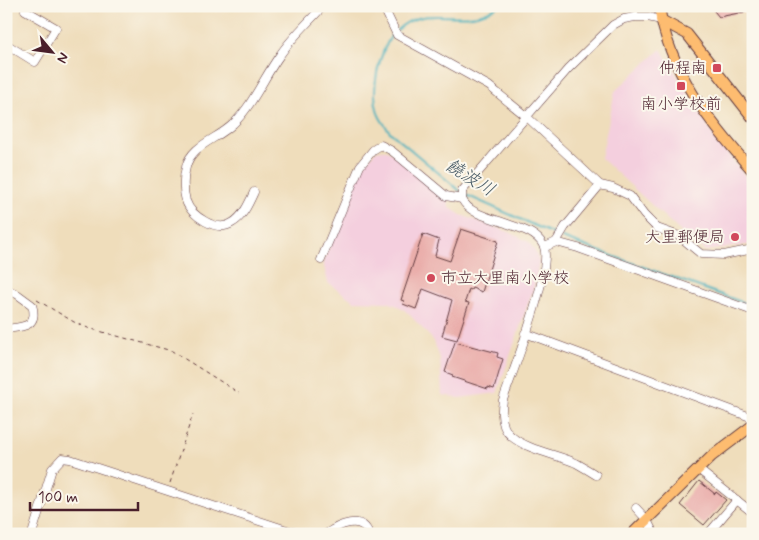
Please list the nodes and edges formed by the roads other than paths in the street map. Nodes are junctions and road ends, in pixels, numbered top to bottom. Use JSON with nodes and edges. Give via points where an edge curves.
{"nodes":[{"id":1,"x":323,"y":6,"type":"edge"},
{"id":2,"x":385,"y":6,"type":"edge"},
{"id":3,"x":659,"y":6,"type":"edge"},
{"id":4,"x":24,"y":8,"type":"edge"},
{"id":5,"x":661,"y":20,"type":"junction"},
{"id":6,"x":6,"y":44,"type":"edge"},
{"id":7,"x":527,"y":117,"type":"junction"},
{"id":8,"x":753,"y":118,"type":"edge"},
{"id":9,"x":753,"y":171,"type":"edge"},
{"id":10,"x":600,"y":185,"type":"junction"},
{"id":11,"x":254,"y":192,"type":"dead end"},
{"id":12,"x":462,"y":200,"type":"junction"},
{"id":13,"x":557,"y":240,"type":"junction"},
{"id":14,"x":545,"y":247,"type":"junction"},
{"id":15,"x":753,"y":249,"type":"edge"},
{"id":16,"x":320,"y":260,"type":"dead end"},
{"id":17,"x":6,"y":288,"type":"edge"},
{"id":18,"x":753,"y":311,"type":"edge"},
{"id":19,"x":6,"y":329,"type":"edge"},
{"id":20,"x":526,"y":333,"type":"junction"},
{"id":21,"x":753,"y":418,"type":"edge"},
{"id":22,"x":753,"y":425,"type":"edge"},
{"id":23,"x":698,"y":469,"type":"junction"},
{"id":24,"x":596,"y":475,"type":"dead end"},
{"id":25,"x":737,"y":500,"type":"junction"},
{"id":26,"x":636,"y":508,"type":"dead end"},
{"id":27,"x":753,"y":513,"type":"edge"},
{"id":28,"x":647,"y":520,"type":"junction"},
{"id":29,"x":32,"y":534,"type":"edge"},
{"id":30,"x":299,"y":534,"type":"edge"},
{"id":31,"x":326,"y":534,"type":"edge"},
{"id":32,"x":368,"y":534,"type":"edge"},
{"id":33,"x":632,"y":534,"type":"edge"},
{"id":34,"x":654,"y":534,"type":"edge"},
{"id":35,"x":708,"y":534,"type":"edge"}],
"edges":[{"from":1,"to":11,"type":"street","via":[[280,53],[239,118],[188,158],[184,177],[186,202],[201,219],[221,227],[234,222]]},
{"from":2,"to":7,"type":"street","via":[[397,35],[489,86]]},
{"from":3,"to":5,"type":"main road"},
{"from":4,"to":6,"type":"street","via":[[56,28],[35,62]]},
{"from":5,"to":7,"type":"street","via":[[635,17],[613,25],[568,69]]},
{"from":5,"to":8,"type":"main road","via":[[687,34]]},
{"from":5,"to":9,"type":"main road","via":[[682,78],[701,109]]},
{"from":7,"to":10,"type":"street"},
{"from":7,"to":12,"type":"street","via":[[466,185]]},
{"from":10,"to":13,"type":"street"},
{"from":10,"to":15,"type":"street","via":[[630,196],[657,228],[679,236],[701,254],[724,255]]},
{"from":12,"to":14,"type":"street","via":[[468,208],[528,232]]},
{"from":12,"to":16,"type":"street","via":[[446,196],[381,145],[360,166]]},
{"from":13,"to":14,"type":"street"},
{"from":13,"to":18,"type":"street"},
{"from":14,"to":20,"type":"street","via":[[545,264]]},
{"from":17,"to":19,"type":"street","via":[[32,306],[34,315],[23,327]]},
{"from":20,"to":21,"type":"street"},
{"from":20,"to":24,"type":"street","via":[[503,400],[504,426],[511,436],[532,448],[575,463]]},
{"from":22,"to":23,"type":"main road"},
{"from":23,"to":25,"type":"street"},
{"from":23,"to":28,"type":"main road"},
{"from":25,"to":27,"type":"street"},
{"from":25,"to":35,"type":"street"},
{"from":26,"to":28,"type":"street"},
{"from":28,"to":33,"type":"main road"},
{"from":28,"to":34,"type":"street"},
{"from":29,"to":30,"type":"street","via":[[52,469],[62,458]]},
{"from":31,"to":32,"type":"street","via":[[335,527],[360,523]]}]}
